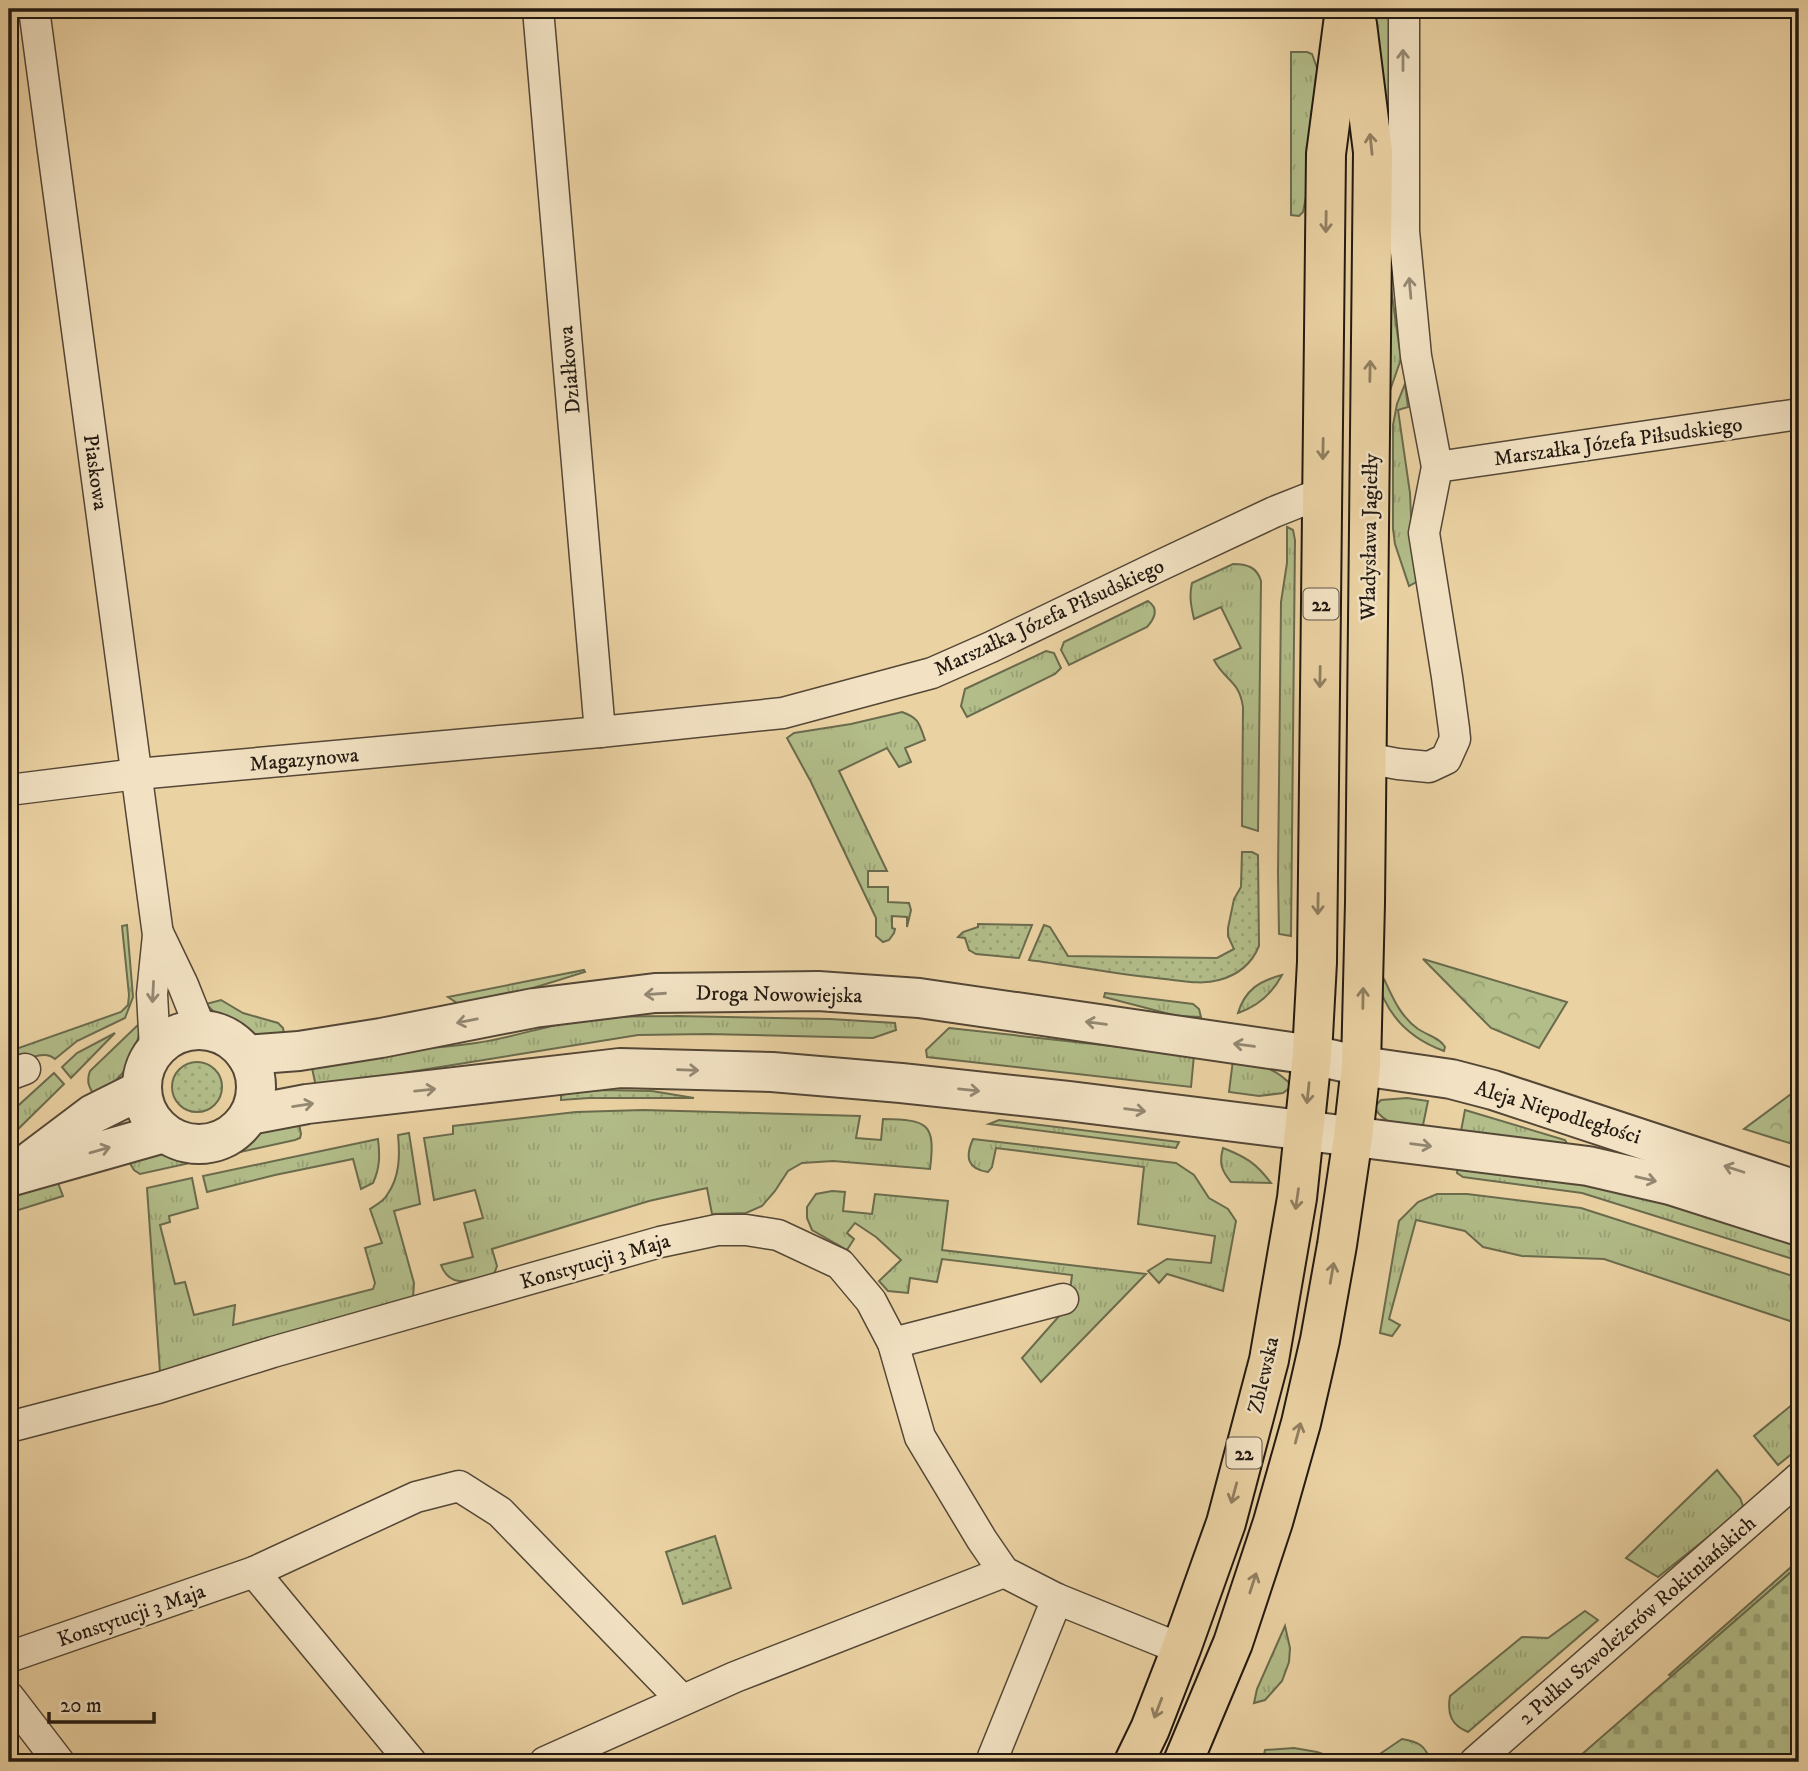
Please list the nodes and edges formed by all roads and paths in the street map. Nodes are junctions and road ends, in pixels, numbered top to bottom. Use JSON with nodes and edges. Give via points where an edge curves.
{"nodes":[{"id":1,"x":34,"y":9,"type":"edge"},
{"id":2,"x":538,"y":9,"type":"edge"},
{"id":3,"x":1345,"y":9,"type":"edge"},
{"id":4,"x":1355,"y":9,"type":"edge"},
{"id":5,"x":1404,"y":9,"type":"edge"},
{"id":6,"x":1799,"y":414,"type":"edge"},
{"id":7,"x":1437,"y":467,"type":"junction"},
{"id":8,"x":1322,"y":493,"type":"junction"},
{"id":9,"x":600,"y":732,"type":"junction"},
{"id":10,"x":1366,"y":758,"type":"junction"},
{"id":11,"x":136,"y":774,"type":"junction"},
{"id":12,"x":9,"y":790,"type":"edge"},
{"id":13,"x":159,"y":935,"type":"junction"},
{"id":14,"x":201,"y":1030,"type":"junction"},
{"id":15,"x":155,"y":1049,"type":"junction"},
{"id":16,"x":246,"y":1055,"type":"junction"},
{"id":17,"x":1312,"y":1055,"type":"junction"},
{"id":18,"x":1361,"y":1066,"type":"junction"},
{"id":19,"x":141,"y":1090,"type":"junction"},
{"id":20,"x":249,"y":1115,"type":"junction"},
{"id":21,"x":1304,"y":1131,"type":"junction"},
{"id":22,"x":164,"y":1133,"type":"junction"},
{"id":23,"x":1353,"y":1137,"type":"junction"},
{"id":24,"x":10,"y":1177,"type":"edge"},
{"id":25,"x":1799,"y":1191,"type":"edge"},
{"id":26,"x":1799,"y":1226,"type":"edge"},
{"id":27,"x":1063,"y":1299,"type":"dead end"},
{"id":28,"x":893,"y":1343,"type":"junction"},
{"id":29,"x":9,"y":1427,"type":"edge"},
{"id":30,"x":1799,"y":1478,"type":"edge"},
{"id":31,"x":254,"y":1572,"type":"junction"},
{"id":32,"x":1004,"y":1572,"type":"junction"},
{"id":33,"x":1057,"y":1599,"type":"junction"},
{"id":34,"x":1181,"y":1649,"type":"junction"},
{"id":35,"x":9,"y":1657,"type":"edge"},
{"id":36,"x":9,"y":1697,"type":"edge"},
{"id":37,"x":682,"y":1700,"type":"junction"},
{"id":38,"x":59,"y":1762,"type":"edge"},
{"id":39,"x":411,"y":1762,"type":"edge"},
{"id":40,"x":545,"y":1762,"type":"edge"},
{"id":41,"x":991,"y":1762,"type":"edge"},
{"id":42,"x":1134,"y":1762,"type":"edge"},
{"id":43,"x":1183,"y":1762,"type":"edge"},
{"id":44,"x":1475,"y":1762,"type":"edge"}],
"edges":[{"from":1,"to":11,"type":"street","name":"Piaskowa"},
{"from":2,"to":9,"type":"street","name":"Działkowa"},
{"from":3,"to":8,"type":"main road","number":"22","one_way":true,"via":[[1326,154]]},
{"from":10,"to":4,"type":"main road","name":"Władysława Jagiełły","number":"22","one_way":true,"via":[[1373,152]]},
{"from":7,"to":5,"type":"street","one_way":true,"via":[[1416,355],[1404,231]]},
{"from":6,"to":7,"type":"street","name":"Marszałka Józefa Piłsudskiego"},
{"from":7,"to":10,"type":"street","via":[[1424,533],[1455,739],[1446,759],[1429,767]]},
{"from":8,"to":9,"type":"street","name":"Marszałka Józefa Piłsudskiego","via":[[932,673],[783,713]]},
{"from":8,"to":17,"type":"main road","number":"22","one_way":true,"via":[[1318,920]]},
{"from":9,"to":11,"type":"street","name":"Magazynowa"},
{"from":18,"to":10,"type":"main road","name":"Władysława Jagiełły","number":"22","one_way":true},
{"from":11,"to":12,"type":"street","name":"Magazynowa"},
{"from":11,"to":13,"type":"street","name":"Piaskowa"},
{"from":13,"to":14,"type":"street","name":"Piaskowa"},
{"from":13,"to":15,"type":"street","name":"Piaskowa","one_way":true,"via":[[152,994]]},
{"from":14,"to":15,"type":"street","via":[[176,1034]]},
{"from":14,"to":16,"type":"street","via":[[227,1037]]},
{"from":15,"to":19,"type":"street","via":[[144,1068]]},
{"from":17,"to":16,"type":"street","name":"Droga Nowowiejska","one_way":true,"via":[[919,998],[818,991],[655,993],[534,1007],[382,1038]]},
{"from":16,"to":20,"type":"street","via":[[254,1074],[255,1095]]},
{"from":17,"to":18,"type":"street","name":"Aleja Niepodległości"},
{"from":17,"to":21,"type":"main road","name":"Zblewska","number":"22","one_way":true},
{"from":18,"to":23,"type":"main road","number":"22"},
{"from":25,"to":18,"type":"street","name":"Aleja Niepodległości","one_way":true,"via":[[1493,1090]]},
{"from":19,"to":22,"type":"street","via":[[148,1114]]},
{"from":19,"to":24,"type":"street","via":[[93,1114]]},
{"from":20,"to":21,"type":"street","one_way":true,"via":[[320,1102],[620,1068],[772,1072],[901,1083]]},
{"from":20,"to":22,"type":"street","via":[[237,1130],[220,1140],[181,1142]]},
{"from":21,"to":23,"type":"street","name":"Aleja Niepodległości"},
{"from":21,"to":34,"type":"main road","name":"Zblewska","number":"22","one_way":true,"via":[[1269,1360],[1226,1523]]},
{"from":24,"to":22,"type":"street","one_way":true},
{"from":23,"to":26,"type":"street","name":"Aleja Niepodległości","one_way":true,"via":[[1588,1166],[1670,1185]]},
{"from":43,"to":23,"type":"main road","number":"22","one_way":true,"via":[[1233,1643],[1297,1436],[1320,1340]]},
{"from":27,"to":28,"type":"street"},
{"from":28,"to":29,"type":"street","name":"Konstytucji 3 Maja","via":[[871,1301],[841,1264],[778,1235],[717,1230],[660,1242]]},
{"from":28,"to":32,"type":"street","name":"Konstytucji 3 Maja","via":[[920,1437]]},
{"from":30,"to":44,"type":"street","name":"2 Pułku Szwoleżerów Rokitniańskich"},
{"from":31,"to":35,"type":"street","name":"Konstytucji 3 Maja"},
{"from":31,"to":37,"type":"street","name":"Konstytucji 3 Maja","via":[[416,1497],[459,1486],[500,1512]]},
{"from":31,"to":39,"type":"street"},
{"from":32,"to":33,"type":"street","name":"Konstytucji 3 Maja"},
{"from":32,"to":37,"type":"street"},
{"from":33,"to":34,"type":"street","name":"Konstytucji 3 Maja"},
{"from":33,"to":41,"type":"street"},
{"from":34,"to":42,"type":"main road","name":"Zblewska","number":"22","one_way":true},
{"from":36,"to":38,"type":"street"},
{"from":37,"to":40,"type":"street"}]}
